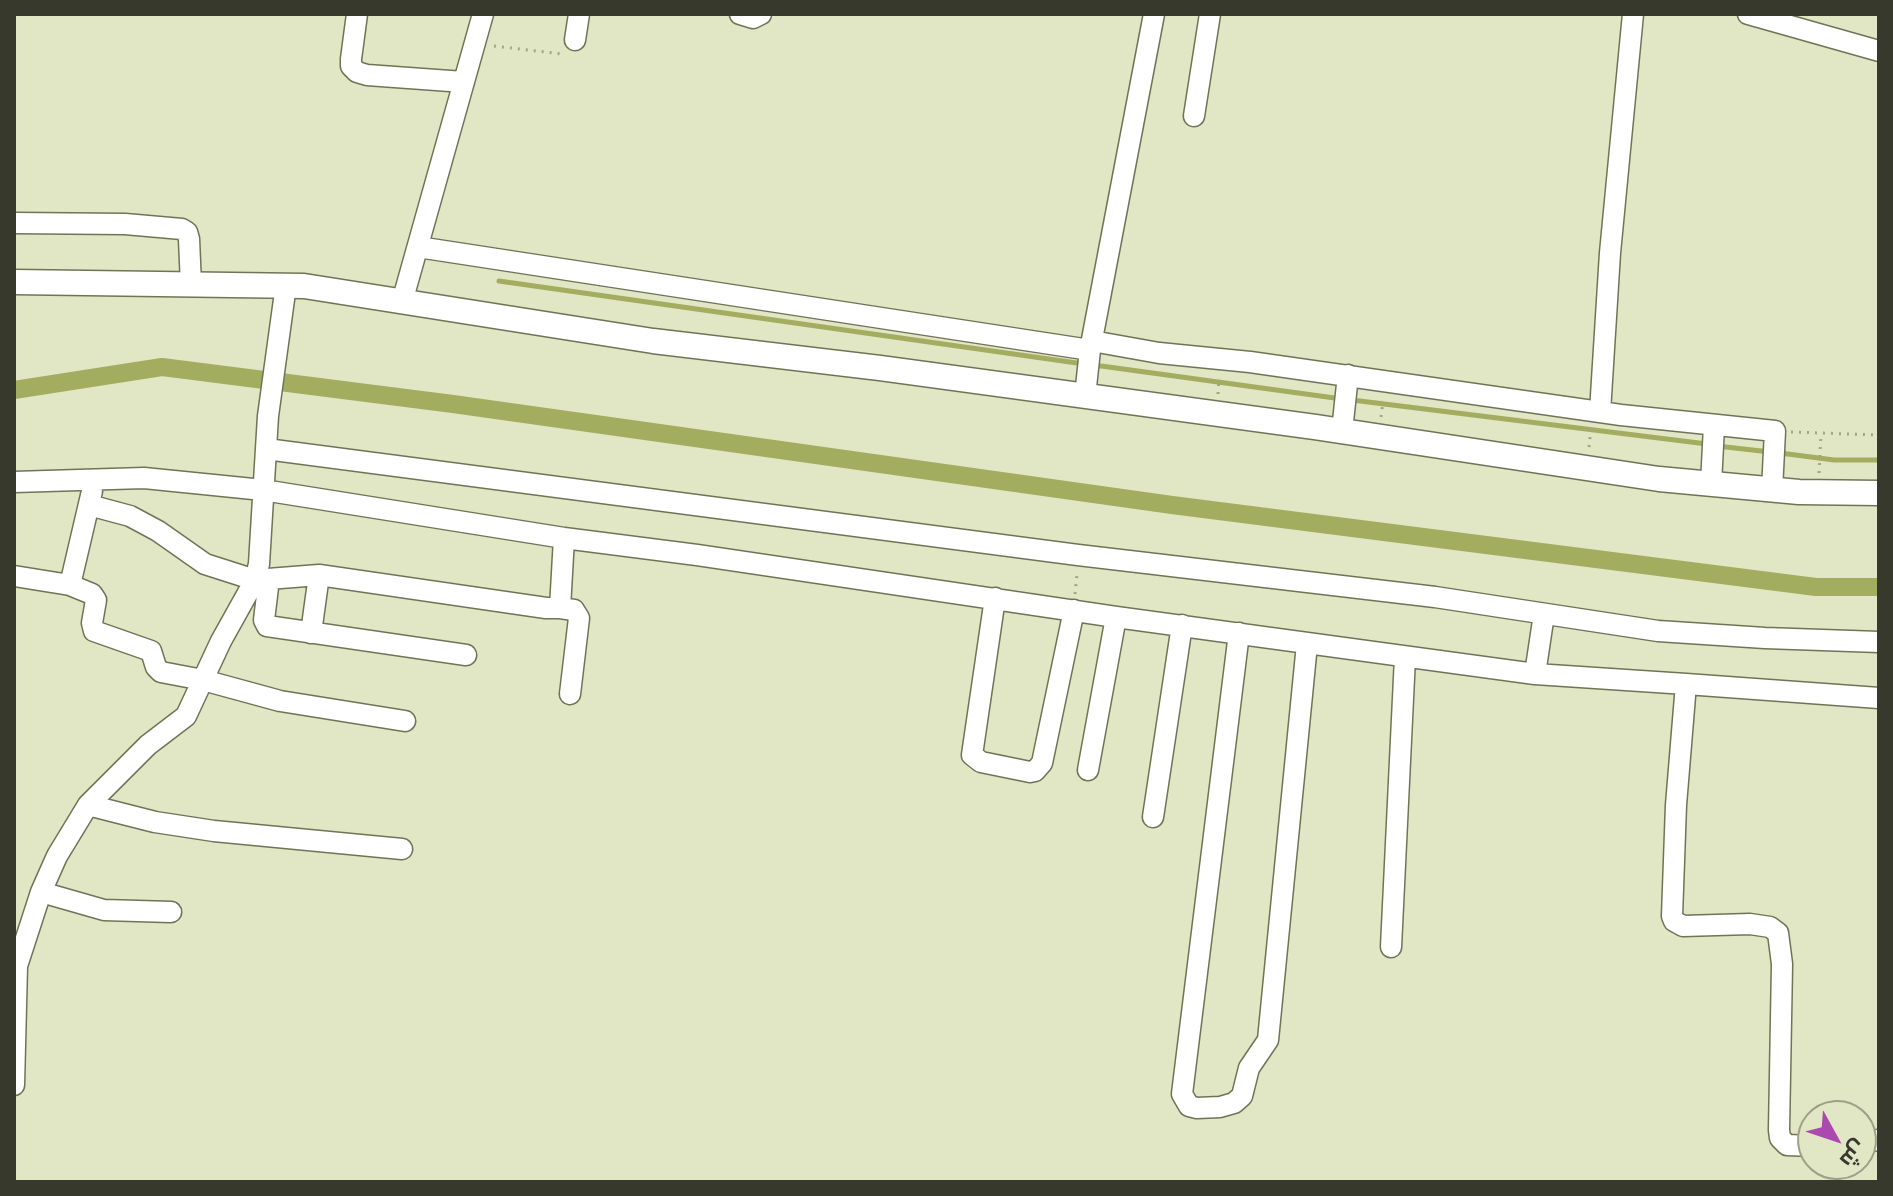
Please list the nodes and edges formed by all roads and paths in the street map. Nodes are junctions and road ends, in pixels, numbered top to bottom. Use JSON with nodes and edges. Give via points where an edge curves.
{"nodes":[{"id":1,"x":357,"y":14,"type":"edge"},
{"id":2,"x":483,"y":14,"type":"edge"},
{"id":3,"x":579,"y":14,"type":"edge"},
{"id":4,"x":740,"y":14,"type":"edge"},
{"id":5,"x":761,"y":14,"type":"edge"},
{"id":6,"x":1154,"y":14,"type":"edge"},
{"id":7,"x":1210,"y":14,"type":"edge"},
{"id":8,"x":1633,"y":14,"type":"edge"},
{"id":9,"x":1748,"y":14,"type":"edge"},
{"id":10,"x":575,"y":40,"type":"joint"},
{"id":11,"x":475,"y":44,"type":"junction"},
{"id":12,"x":1879,"y":51,"type":"edge"},
{"id":13,"x":464,"y":82,"type":"junction"},
{"id":14,"x":1194,"y":116,"type":"dead end"},
{"id":15,"x":14,"y":223,"type":"edge"},
{"id":16,"x":418,"y":247,"type":"junction"},
{"id":17,"x":14,"y":282,"type":"edge"},
{"id":18,"x":191,"y":285,"type":"junction"},
{"id":19,"x":286,"y":285,"type":"junction"},
{"id":20,"x":402,"y":302,"type":"junction"},
{"id":21,"x":1091,"y":346,"type":"junction"},
{"id":22,"x":1347,"y":381,"type":"junction"},
{"id":23,"x":1384,"y":393,"type":"dead end"},
{"id":24,"x":1085,"y":396,"type":"junction"},
{"id":25,"x":1600,"y":412,"type":"junction"},
{"id":26,"x":1381,"y":419,"type":"dead end"},
{"id":27,"x":1343,"y":421,"type":"junction"},
{"id":28,"x":1714,"y":426,"type":"junction"},
{"id":29,"x":1775,"y":431,"type":"junction"},
{"id":30,"x":1821,"y":434,"type":"junction"},
{"id":31,"x":1879,"y":435,"type":"edge"},
{"id":32,"x":266,"y":449,"type":"junction"},
{"id":33,"x":1820,"y":464,"type":"dead end"},
{"id":34,"x":95,"y":478,"type":"junction"},
{"id":35,"x":14,"y":482,"type":"edge"},
{"id":36,"x":1711,"y":484,"type":"junction"},
{"id":37,"x":263,"y":490,"type":"junction"},
{"id":38,"x":1772,"y":490,"type":"junction"},
{"id":39,"x":1879,"y":493,"type":"edge"},
{"id":40,"x":89,"y":505,"type":"junction"},
{"id":41,"x":564,"y":538,"type":"junction"},
{"id":42,"x":1077,"y":574,"type":"dead end"},
{"id":43,"x":319,"y":575,"type":"junction"},
{"id":44,"x":14,"y":576,"type":"edge"},
{"id":45,"x":262,"y":579,"type":"junction"},
{"id":46,"x":70,"y":585,"type":"junction"},
{"id":47,"x":995,"y":598,"type":"junction"},
{"id":48,"x":1074,"y":605,"type":"junction"},
{"id":49,"x":560,"y":608,"type":"junction"},
{"id":50,"x":1544,"y":614,"type":"junction"},
{"id":51,"x":1116,"y":617,"type":"junction"},
{"id":52,"x":1182,"y":625,"type":"junction"},
{"id":53,"x":311,"y":633,"type":"junction"},
{"id":54,"x":1239,"y":633,"type":"junction"},
{"id":55,"x":1879,"y":642,"type":"edge"},
{"id":56,"x":1307,"y":644,"type":"junction"},
{"id":57,"x":466,"y":655,"type":"dead end"},
{"id":58,"x":1405,"y":657,"type":"junction"},
{"id":59,"x":1535,"y":674,"type":"junction"},
{"id":60,"x":203,"y":680,"type":"junction"},
{"id":61,"x":1686,"y":684,"type":"junction"},
{"id":62,"x":570,"y":694,"type":"dead end"},
{"id":63,"x":1879,"y":698,"type":"edge"},
{"id":64,"x":405,"y":721,"type":"dead end"},
{"id":65,"x":1088,"y":770,"type":"dead end"},
{"id":66,"x":88,"y":805,"type":"junction"},
{"id":67,"x":1153,"y":817,"type":"dead end"},
{"id":68,"x":402,"y":849,"type":"dead end"},
{"id":69,"x":41,"y":892,"type":"junction"},
{"id":70,"x":171,"y":912,"type":"dead end"},
{"id":71,"x":24,"y":913,"type":"edge"},
{"id":72,"x":1391,"y":947,"type":"dead end"},
{"id":73,"x":14,"y":1085,"type":"edge"},
{"id":74,"x":1797,"y":1145,"type":"edge"}],
"edges":[{"from":1,"to":13,"type":"street","via":[[351,66],[357,72]]},
{"from":2,"to":11,"type":"street"},
{"from":3,"to":10,"type":"street"},
{"from":4,"to":5,"type":"street"},
{"from":6,"to":21,"type":"street"},
{"from":7,"to":14,"type":"street"},
{"from":8,"to":25,"type":"street"},
{"from":9,"to":12,"type":"street"},
{"from":10,"to":11,"type":"path","via":[[563,54]]},
{"from":11,"to":13,"type":"street"},
{"from":13,"to":16,"type":"street"},
{"from":15,"to":18,"type":"street","via":[[182,229],[189,239]]},
{"from":16,"to":20,"type":"street"},
{"from":16,"to":21,"type":"street"},
{"from":17,"to":18,"type":"street"},
{"from":18,"to":19,"type":"street"},
{"from":19,"to":20,"type":"street"},
{"from":19,"to":32,"type":"street"},
{"from":20,"to":24,"type":"street","via":[[653,341]]},
{"from":21,"to":22,"type":"street","via":[[1250,362]]},
{"from":21,"to":24,"type":"street"},
{"from":22,"to":25,"type":"street"},
{"from":22,"to":27,"type":"street"},
{"from":23,"to":26,"type":"path"},
{"from":24,"to":27,"type":"street"},
{"from":25,"to":28,"type":"street"},
{"from":27,"to":36,"type":"street"},
{"from":28,"to":29,"type":"street"},
{"from":28,"to":36,"type":"street"},
{"from":29,"to":30,"type":"path"},
{"from":29,"to":38,"type":"street"},
{"from":30,"to":31,"type":"path"},
{"from":30,"to":33,"type":"path"},
{"from":32,"to":37,"type":"street"},
{"from":32,"to":50,"type":"street"},
{"from":34,"to":35,"type":"street"},
{"from":34,"to":37,"type":"street"},
{"from":34,"to":40,"type":"street"},
{"from":36,"to":38,"type":"street"},
{"from":37,"to":41,"type":"street"},
{"from":37,"to":45,"type":"street"},
{"from":38,"to":39,"type":"street"},
{"from":40,"to":45,"type":"street","via":[[130,516],[205,564]]},
{"from":40,"to":46,"type":"street"},
{"from":41,"to":47,"type":"street"},
{"from":41,"to":49,"type":"street"},
{"from":42,"to":48,"type":"path"},
{"from":43,"to":45,"type":"street"},
{"from":43,"to":49,"type":"street"},
{"from":43,"to":53,"type":"street"},
{"from":44,"to":46,"type":"street"},
{"from":45,"to":53,"type":"street","via":[[267,626]]},
{"from":45,"to":60,"type":"street"},
{"from":46,"to":60,"type":"street","via":[[95,596],[94,631],[151,651],[161,672]]},
{"from":47,"to":48,"type":"street"},
{"from":47,"to":48,"type":"street","via":[[972,755],[981,762],[1030,772],[1042,763]]},
{"from":48,"to":51,"type":"street"},
{"from":49,"to":62,"type":"street","via":[[574,610],[579,618]]},
{"from":50,"to":55,"type":"street","via":[[1679,632]]},
{"from":50,"to":59,"type":"street"},
{"from":51,"to":52,"type":"street"},
{"from":51,"to":65,"type":"street"},
{"from":52,"to":54,"type":"street"},
{"from":52,"to":67,"type":"street"},
{"from":53,"to":57,"type":"street"},
{"from":54,"to":56,"type":"street"},
{"from":54,"to":56,"type":"street","via":[[1182,1094],[1197,1108],[1220,1107],[1242,1096],[1249,1068],[1268,1040]]},
{"from":56,"to":58,"type":"street"},
{"from":58,"to":59,"type":"street"},
{"from":58,"to":72,"type":"street"},
{"from":59,"to":61,"type":"street"},
{"from":60,"to":64,"type":"street","via":[[280,701]]},
{"from":60,"to":66,"type":"street","via":[[182,720],[155,738]]},
{"from":61,"to":63,"type":"street"},
{"from":61,"to":74,"type":"street","via":[[1672,916],[1683,926],[1750,924],[1778,933],[1779,1130],[1787,1145]]},
{"from":66,"to":68,"type":"street","via":[[214,831]]},
{"from":66,"to":69,"type":"street"},
{"from":69,"to":70,"type":"street","via":[[104,910]]},
{"from":69,"to":71,"type":"street"},
{"from":71,"to":73,"type":"street"}]}
